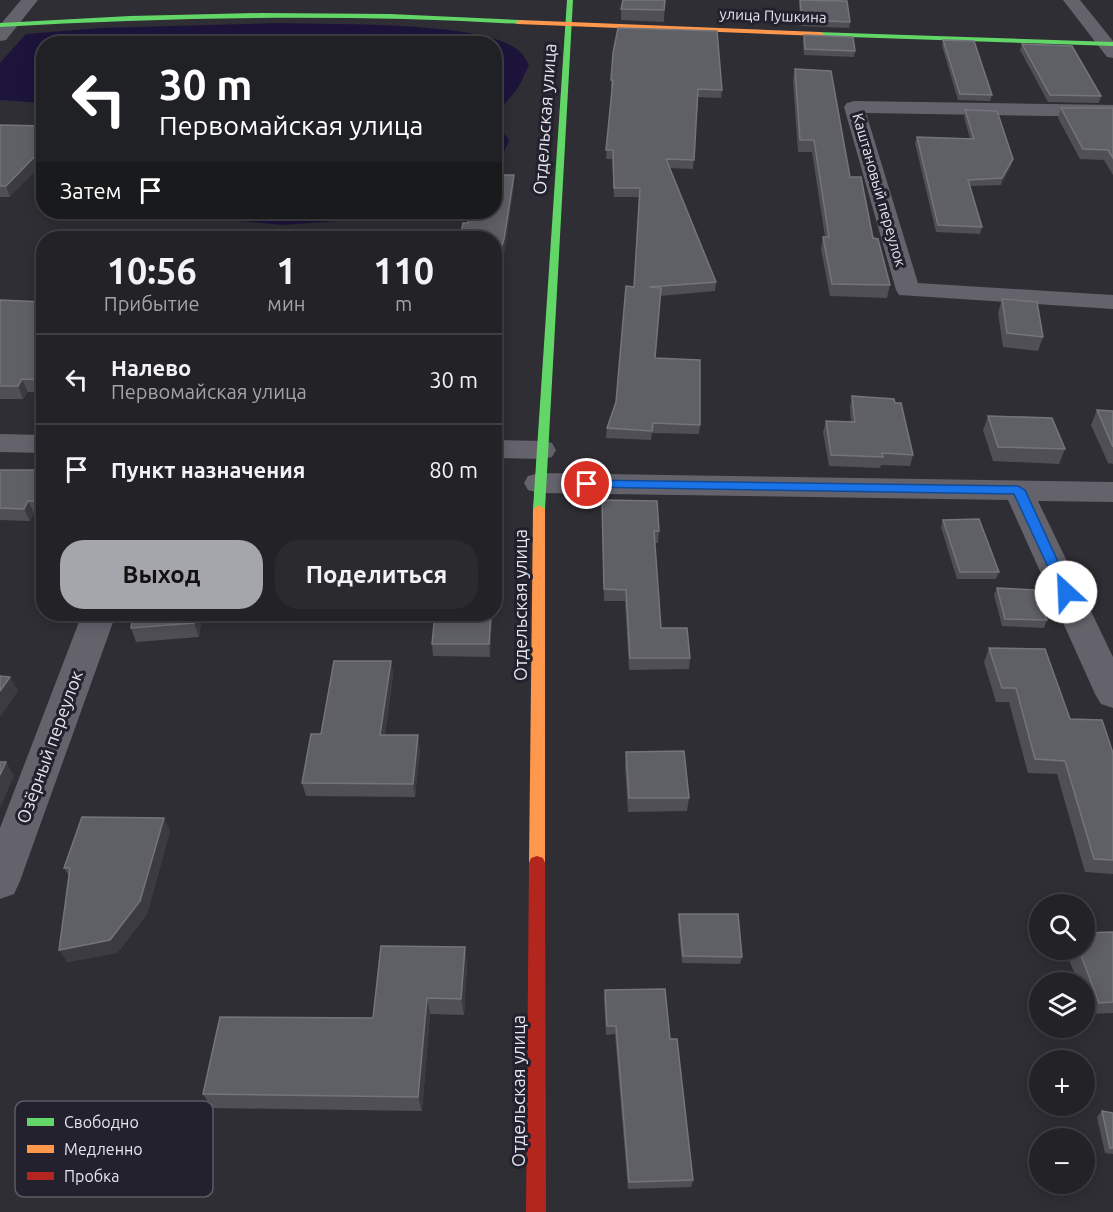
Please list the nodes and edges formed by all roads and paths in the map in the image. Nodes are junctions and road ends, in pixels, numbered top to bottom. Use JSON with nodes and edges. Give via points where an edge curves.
{"nodes":[{"id":1,"x":30,"y":0,"type":"edge"},
{"id":2,"x":570,"y":0,"type":"edge"},
{"id":3,"x":1071,"y":0,"type":"edge"},
{"id":4,"x":569,"y":26,"type":"junction"},
{"id":5,"x":3,"y":29,"type":"edge"},
{"id":6,"x":1111,"y":47,"type":"edge"},
{"id":7,"x":1113,"y":111,"type":"edge"},
{"id":8,"x":1113,"y":302,"type":"edge"},
{"id":9,"x":0,"y":443,"type":"edge"},
{"id":10,"x":36,"y":444,"type":"edge"},
{"id":11,"x":502,"y":449,"type":"edge"},
{"id":12,"x":542,"y":450,"type":"junction"},
{"id":13,"x":539,"y":483,"type":"junction"},
{"id":14,"x":1018,"y":490,"type":"junction"},
{"id":15,"x":1113,"y":492,"type":"edge"},
{"id":16,"x":96,"y":621,"type":"edge"},
{"id":17,"x":1113,"y":694,"type":"edge"},
{"id":18,"x":0,"y":881,"type":"edge"},
{"id":19,"x":536,"y":1212,"type":"edge"}],
"edges":[{"from":1,"to":5,"type":"street"},
{"from":2,"to":4,"type":"street","name":"Отдельская улица"},
{"from":3,"to":6,"type":"street"},
{"from":4,"to":5,"type":"street","name":"улица Пушкина","via":[[459,18],[286,14],[131,17]]},
{"from":4,"to":6,"type":"street","name":"улица Пушкина"},
{"from":4,"to":12,"type":"street","name":"Отдельская улица"},
{"from":7,"to":8,"type":"street","name":"Каштановый переулок","via":[[854,107],[908,290]]},
{"from":9,"to":10,"type":"street"},
{"from":11,"to":12,"type":"street"},
{"from":12,"to":13,"type":"street","name":"Отдельская улица"},
{"from":13,"to":14,"type":"street"},
{"from":13,"to":19,"type":"street","name":"Отдельская улица"},
{"from":14,"to":15,"type":"street"},
{"from":14,"to":17,"type":"street"},
{"from":16,"to":18,"type":"street","name":"Озёрный переулок"}]}
